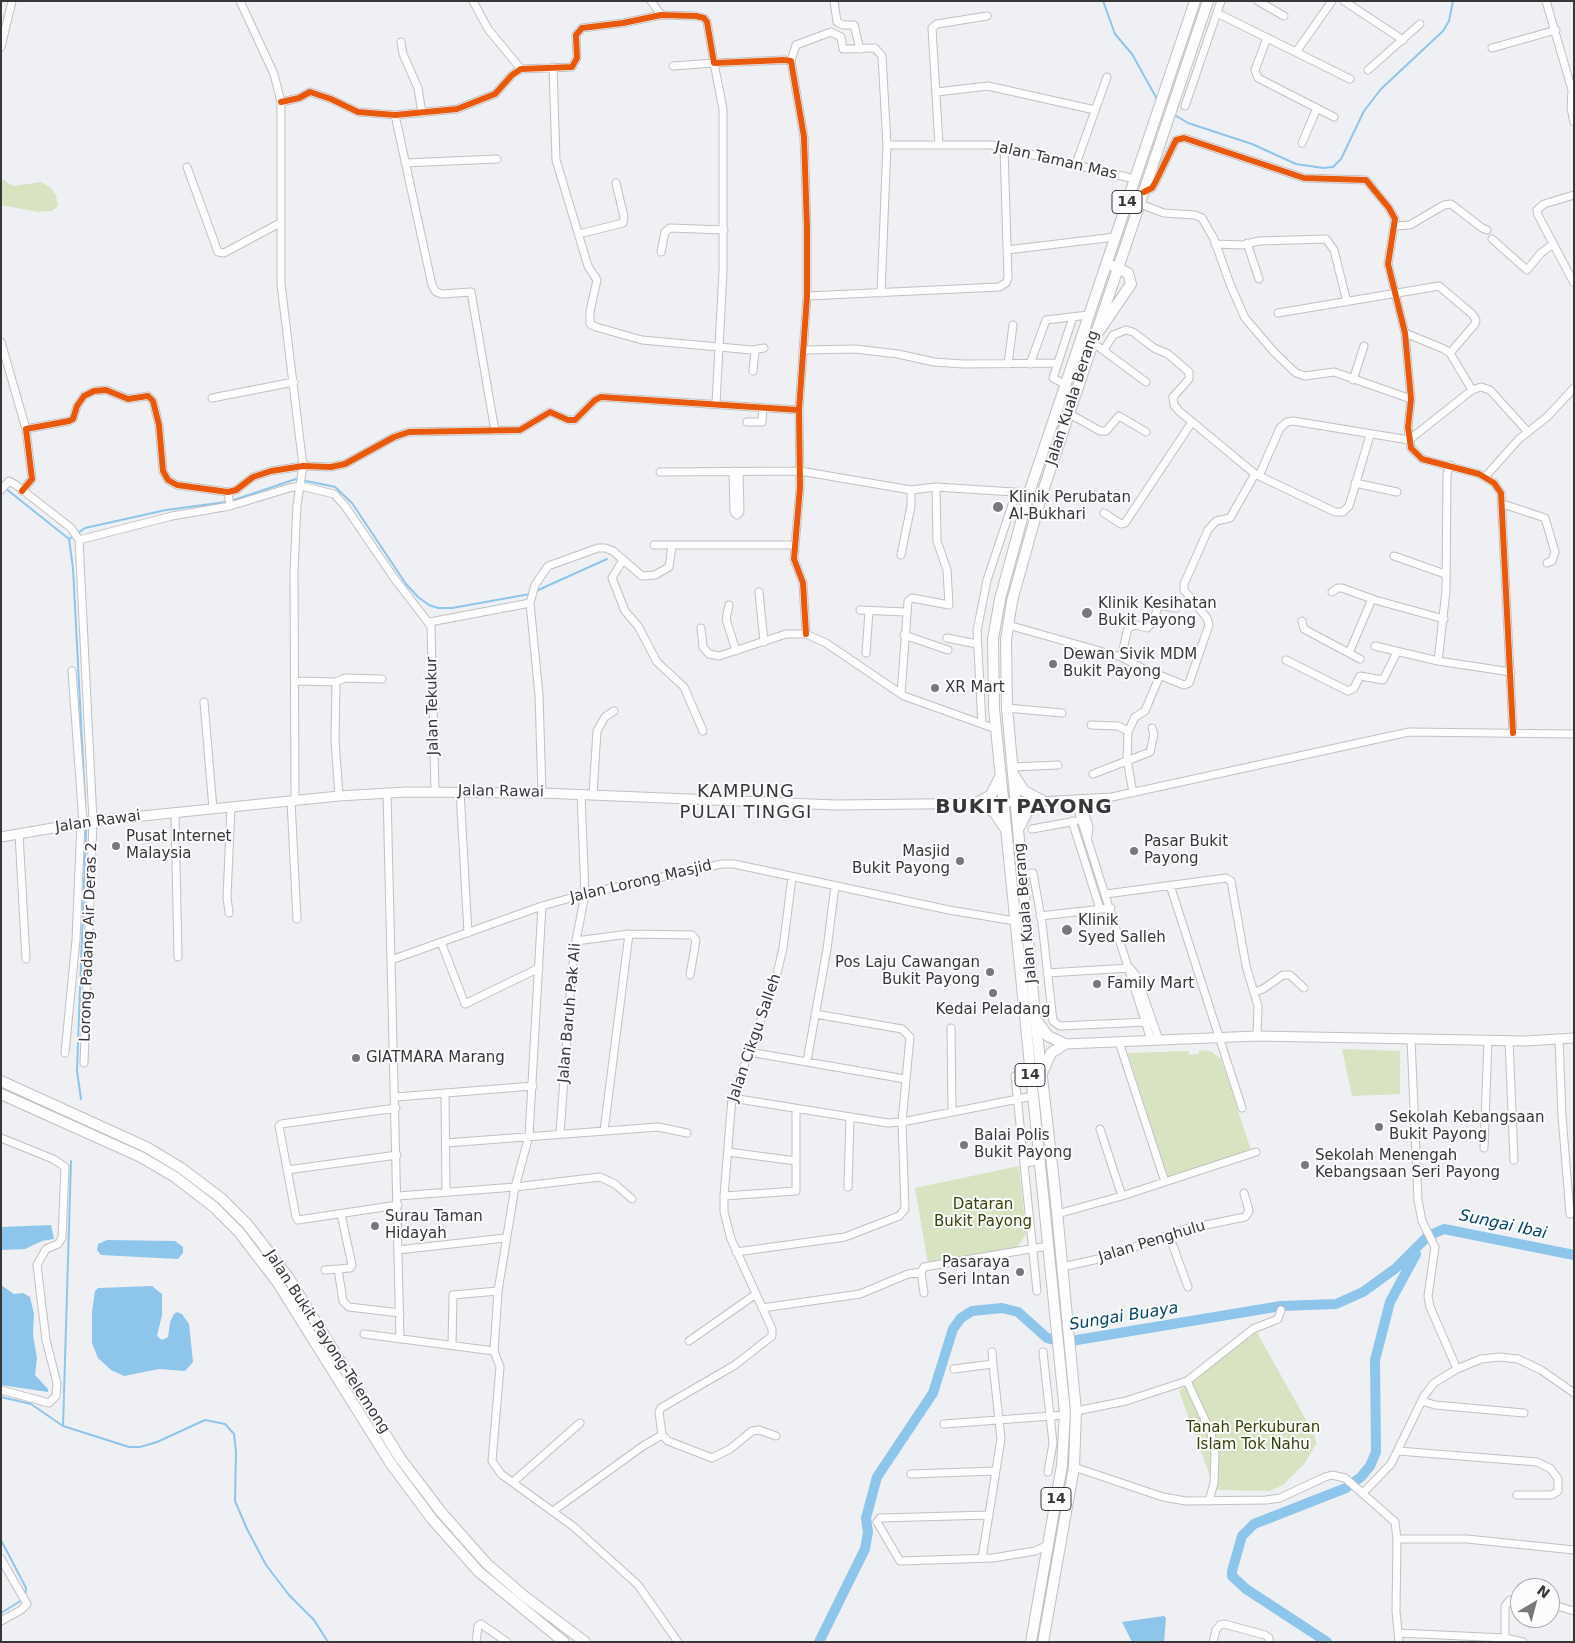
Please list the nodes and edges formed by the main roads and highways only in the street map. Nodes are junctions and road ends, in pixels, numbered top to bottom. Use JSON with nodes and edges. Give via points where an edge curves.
{"nodes":[{"id":1,"x":1195,"y":1,"type":"edge"},
{"id":2,"x":1208,"y":1,"type":"edge"},
{"id":3,"x":1118,"y":267,"type":"junction"},
{"id":4,"x":1100,"y":280,"type":"junction"},
{"id":5,"x":1092,"y":341,"type":"junction"},
{"id":6,"x":1012,"y":770,"type":"junction"},
{"id":7,"x":1000,"y":774,"type":"junction"},
{"id":8,"x":1003,"y":803,"type":"junction"},
{"id":9,"x":972,"y":805,"type":"junction"},
{"id":10,"x":1018,"y":830,"type":"junction"},
{"id":11,"x":1006,"y":831,"type":"junction"},
{"id":12,"x":1,"y":837,"type":"edge"},
{"id":13,"x":1034,"y":1016,"type":"junction"},
{"id":14,"x":1574,"y":1038,"type":"edge"},
{"id":15,"x":1065,"y":1044,"type":"junction"},
{"id":16,"x":1041,"y":1076,"type":"junction"},
{"id":17,"x":1,"y":1081,"type":"edge"},
{"id":18,"x":1,"y":1094,"type":"edge"},
{"id":19,"x":564,"y":1642,"type":"edge"},
{"id":20,"x":584,"y":1642,"type":"edge"},
{"id":21,"x":1031,"y":1642,"type":"edge"},
{"id":22,"x":1043,"y":1642,"type":"edge"}],
"edges":[{"from":1,"to":4,"type":"highway","name":"Jalan Kuala Berang","number":"14"},
{"from":2,"to":3,"type":"highway","name":"Jalan Kuala Berang","number":"14"},
{"from":3,"to":4,"type":"highway","via":[[1109,267]]},
{"from":3,"to":5,"type":"highway","name":"Jalan Kuala Berang","number":"14"},
{"from":3,"to":5,"type":"highway","via":[[1128,273],[1131,284]]},
{"from":4,"to":7,"type":"highway","name":"Jalan Kuala Berang","number":"14","via":[[1029,493],[1000,599],[993,639]]},
{"from":5,"to":6,"type":"highway","name":"Jalan Kuala Berang","number":"14","via":[[1041,497],[1008,625],[1005,668]]},
{"from":6,"to":10,"type":"highway","name":"Jalan Kuala Berang","number":"14"},
{"from":6,"to":10,"type":"highway","via":[[1024,791],[1043,800],[1024,814]]},
{"from":7,"to":8,"type":"highway","name":"Jalan Kuala Berang","number":"14"},
{"from":7,"to":9,"type":"highway","via":[[999,783],[991,795]]},
{"from":8,"to":9,"type":"main road","name":"Jalan Rawai"},
{"from":8,"to":11,"type":"highway","name":"Jalan Kuala Berang","number":"14"},
{"from":9,"to":11,"type":"highway","via":[[994,812]]},
{"from":9,"to":12,"type":"main road","name":"Jalan Rawai","via":[[793,804],[460,790],[386,792],[93,821]]},
{"from":10,"to":13,"type":"highway","name":"Jalan Kuala Berang","number":"14"},
{"from":11,"to":21,"type":"highway","name":"Jalan Kuala Berang","number":"14","via":[[1065,1416],[1062,1465]]},
{"from":13,"to":15,"type":"highway","via":[[1048,1036]]},
{"from":13,"to":16,"type":"highway","name":"Jalan Kuala Berang","number":"14"},
{"from":14,"to":15,"type":"main road","via":[[1488,1040],[1257,1036]]},
{"from":15,"to":16,"type":"highway","via":[[1051,1053]]},
{"from":16,"to":22,"type":"highway","name":"Jalan Kuala Berang","number":"14","via":[[1076,1411],[1074,1467]]},
{"from":17,"to":20,"type":"highway","name":"Jalan Bukit Payong-Telemong","via":[[146,1147],[222,1198],[253,1231],[288,1277],[400,1458],[441,1512],[487,1564]]},
{"from":18,"to":19,"type":"highway","name":"Jalan Bukit Payong-Telemong","via":[[140,1157],[175,1177],[214,1207],[278,1283],[391,1464],[432,1519],[479,1572]]}]}
